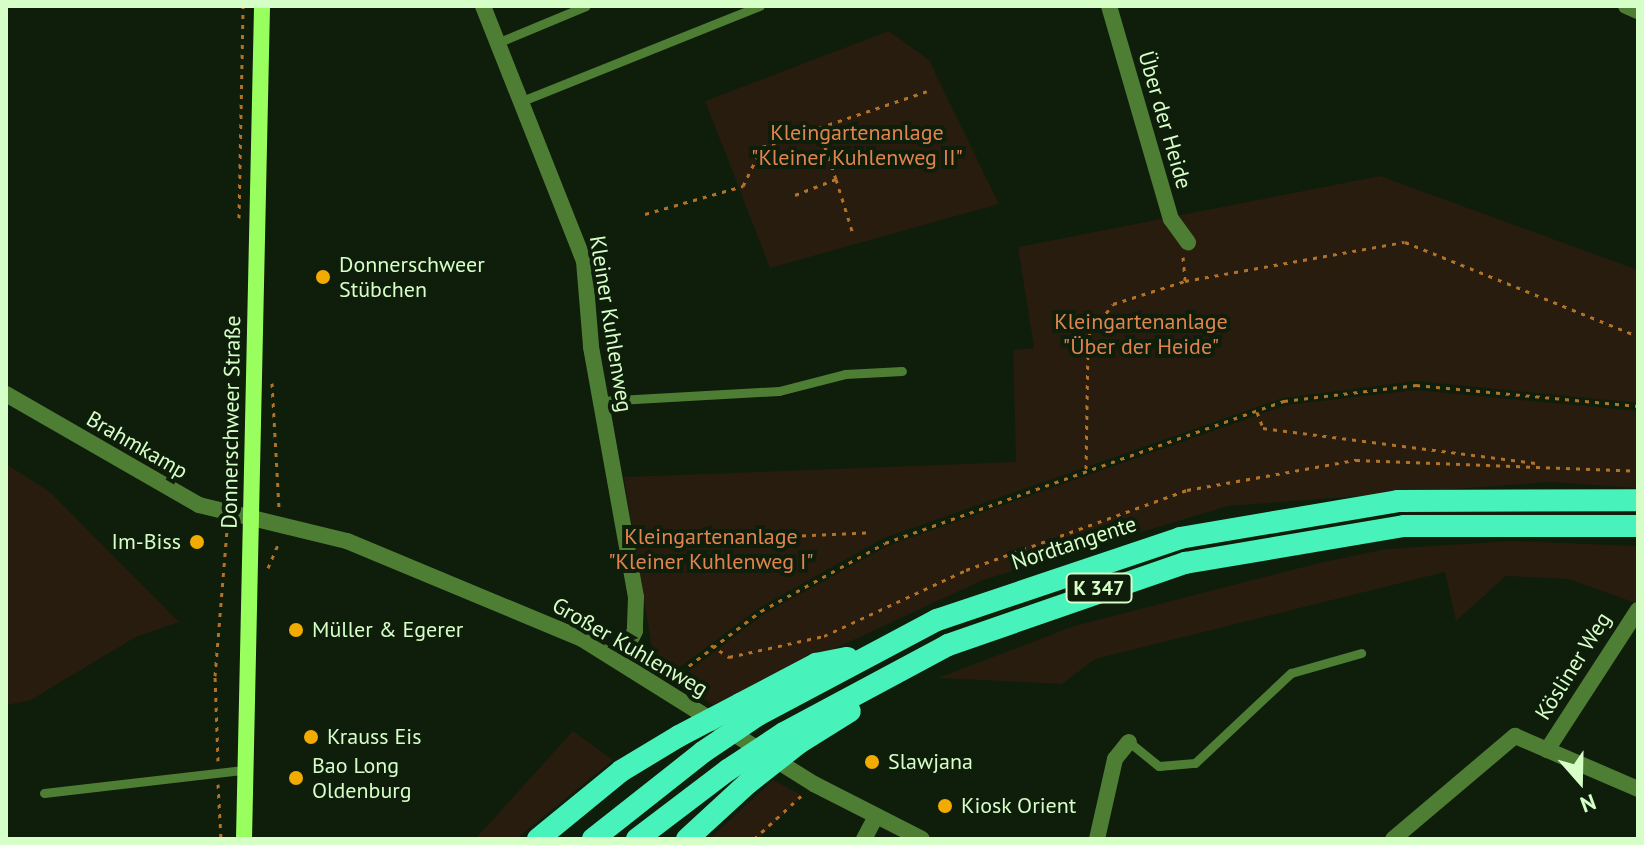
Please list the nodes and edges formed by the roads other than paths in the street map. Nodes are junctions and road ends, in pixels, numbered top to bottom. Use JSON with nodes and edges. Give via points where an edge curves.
{"nodes":[{"id":1,"x":262,"y":6,"type":"edge"},
{"id":2,"x":483,"y":6,"type":"edge"},
{"id":3,"x":586,"y":6,"type":"edge"},
{"id":4,"x":760,"y":6,"type":"edge"},
{"id":5,"x":1109,"y":6,"type":"edge"},
{"id":6,"x":1626,"y":6,"type":"edge"},
{"id":7,"x":1638,"y":11,"type":"edge"},
{"id":8,"x":497,"y":43,"type":"junction"},
{"id":9,"x":522,"y":101,"type":"junction"},
{"id":10,"x":1188,"y":242,"type":"road end"},
{"id":11,"x":902,"y":371,"type":"dead end"},
{"id":12,"x":6,"y":394,"type":"edge"},
{"id":13,"x":600,"y":401,"type":"junction"},
{"id":14,"x":1638,"y":500,"type":"edge"},
{"id":15,"x":253,"y":516,"type":"junction"},
{"id":16,"x":1638,"y":526,"type":"edge"},
{"id":17,"x":1638,"y":610,"type":"edge"},
{"id":18,"x":1361,"y":653,"type":"dead end"},
{"id":19,"x":620,"y":661,"type":"junction"},
{"id":20,"x":749,"y":710,"type":"junction"},
{"id":21,"x":791,"y":738,"type":"junction"},
{"id":22,"x":1129,"y":742,"type":"joint"},
{"id":23,"x":1547,"y":750,"type":"junction"},
{"id":24,"x":244,"y":770,"type":"junction"},
{"id":25,"x":1638,"y":789,"type":"edge"},
{"id":26,"x":44,"y":793,"type":"dead end"},
{"id":27,"x":876,"y":816,"type":"junction"},
{"id":28,"x":244,"y":839,"type":"edge"},
{"id":29,"x":538,"y":839,"type":"edge"},
{"id":30,"x":593,"y":839,"type":"edge"},
{"id":31,"x":637,"y":839,"type":"edge"},
{"id":32,"x":687,"y":839,"type":"edge"},
{"id":33,"x":864,"y":839,"type":"edge"},
{"id":34,"x":922,"y":839,"type":"edge"},
{"id":35,"x":1097,"y":839,"type":"edge"},
{"id":36,"x":1393,"y":839,"type":"edge"}],
"edges":[{"from":1,"to":15,"type":"main road","name":"Donnerschweer Straße"},
{"from":2,"to":8,"type":"street","name":"Kleiner Kuhlenweg"},
{"from":3,"to":8,"type":"lane"},
{"from":4,"to":9,"type":"lane"},
{"from":5,"to":10,"type":"street","name":"Über der Heide","via":[[1171,219]]},
{"from":6,"to":7,"type":"street"},
{"from":8,"to":9,"type":"street","name":"Kleiner Kuhlenweg"},
{"from":9,"to":13,"type":"street","name":"Kleiner Kuhlenweg","via":[[577,235]]},
{"from":11,"to":13,"type":"lane","via":[[845,374],[779,391]]},
{"from":12,"to":15,"type":"street","name":"Brahmkamp","via":[[172,492]]},
{"from":13,"to":19,"type":"street","name":"Kleiner Kuhlenweg","via":[[626,543],[635,631]]},
{"from":14,"to":20,"type":"highway","name":"Nordtangente","number":"K 347","via":[[1438,499],[1257,520],[1019,587],[864,655],[816,664]]},
{"from":15,"to":19,"type":"street","name":"Großer Kuhlenweg","via":[[426,569]]},
{"from":15,"to":24,"type":"main road","name":"Donnerschweer Straße"},
{"from":16,"to":21,"type":"highway","number":"K 347","via":[[1404,526],[1263,546],[1096,589],[877,680],[858,706]]},
{"from":17,"to":23,"type":"street","name":"Kösliner Weg"},
{"from":18,"to":22,"type":"lane","via":[[1291,673],[1195,763],[1159,766]]},
{"from":19,"to":27,"type":"street","name":"Großer Kuhlenweg","via":[[814,784]]},
{"from":20,"to":29,"type":"highway","number":"K 347","bridge":true,"via":[[679,736],[621,771]]},
{"from":20,"to":30,"type":"highway","number":"K 347","bridge":true},
{"from":21,"to":31,"type":"highway","number":"K 347","bridge":true,"via":[[728,770]]},
{"from":21,"to":32,"type":"highway","number":"K 347","bridge":true},
{"from":22,"to":35,"type":"street","via":[[1115,759]]},
{"from":23,"to":25,"type":"street"},
{"from":23,"to":36,"type":"street","via":[[1515,736]]},
{"from":24,"to":26,"type":"lane"},
{"from":24,"to":28,"type":"main road","name":"Donnerschweer Straße"},
{"from":27,"to":33,"type":"street"},
{"from":27,"to":34,"type":"street","name":"Großer Kuhlenweg"}]}
